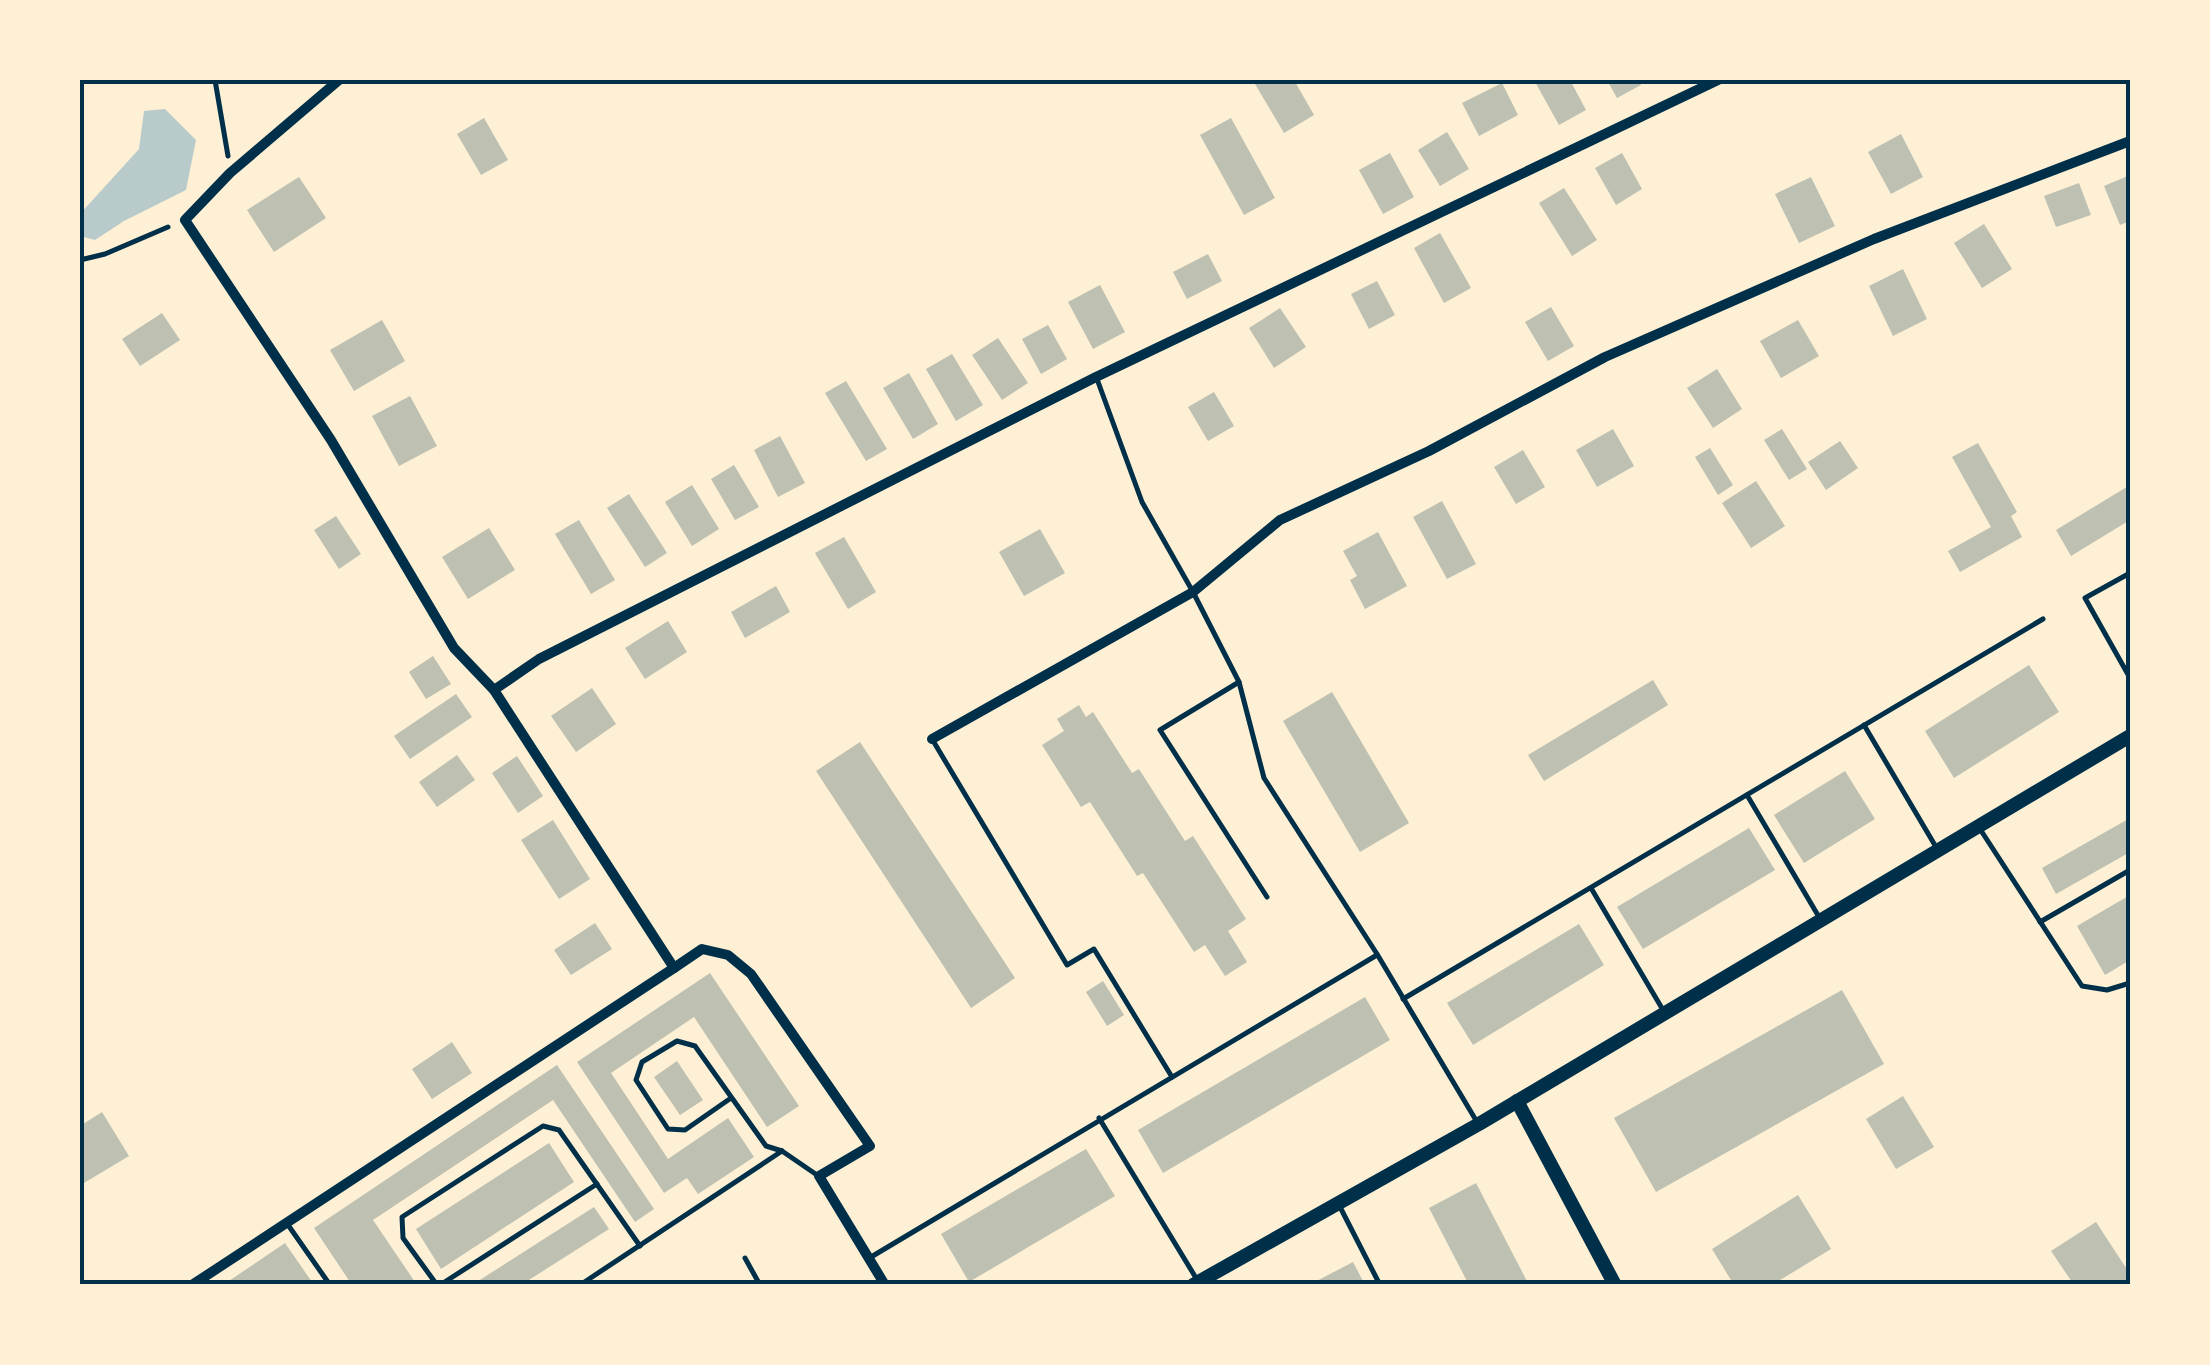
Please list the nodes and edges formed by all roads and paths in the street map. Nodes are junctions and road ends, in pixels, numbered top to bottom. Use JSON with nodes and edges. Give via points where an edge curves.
{"nodes":[{"id":1,"x":215,"y":80,"type":"edge"},
{"id":2,"x":338,"y":80,"type":"edge"},
{"id":3,"x":1718,"y":80,"type":"edge"},
{"id":4,"x":2130,"y":141,"type":"edge"},
{"id":5,"x":230,"y":173,"type":"junction"},
{"id":6,"x":185,"y":220,"type":"junction"},
{"id":7,"x":80,"y":260,"type":"edge"},
{"id":8,"x":1096,"y":377,"type":"junction"},
{"id":9,"x":2130,"y":573,"type":"edge"},
{"id":10,"x":1193,"y":592,"type":"junction"},
{"id":11,"x":2042,"y":619,"type":"dead end"},
{"id":12,"x":2130,"y":678,"type":"edge"},
{"id":13,"x":1239,"y":682,"type":"junction"},
{"id":14,"x":494,"y":690,"type":"junction"},
{"id":15,"x":1864,"y":726,"type":"junction"},
{"id":16,"x":2130,"y":736,"type":"edge"},
{"id":17,"x":932,"y":739,"type":"joint"},
{"id":18,"x":1747,"y":795,"type":"junction"},
{"id":19,"x":1978,"y":827,"type":"junction"},
{"id":20,"x":1938,"y":851,"type":"junction"},
{"id":21,"x":2130,"y":870,"type":"edge"},
{"id":22,"x":1591,"y":888,"type":"junction"},
{"id":23,"x":1267,"y":897,"type":"dead end"},
{"id":24,"x":1822,"y":920,"type":"junction"},
{"id":25,"x":2040,"y":922,"type":"junction"},
{"id":26,"x":1377,"y":954,"type":"junction"},
{"id":27,"x":674,"y":968,"type":"junction"},
{"id":28,"x":2130,"y":983,"type":"edge"},
{"id":29,"x":1403,"y":1000,"type":"junction"},
{"id":30,"x":1666,"y":1014,"type":"junction"},
{"id":31,"x":1172,"y":1077,"type":"junction"},
{"id":32,"x":732,"y":1098,"type":"junction"},
{"id":33,"x":1517,"y":1102,"type":"junction"},
{"id":34,"x":1099,"y":1118,"type":"junction"},
{"id":35,"x":1479,"y":1124,"type":"junction"},
{"id":36,"x":782,"y":1151,"type":"junction"},
{"id":37,"x":820,"y":1176,"type":"junction"},
{"id":38,"x":597,"y":1184,"type":"junction"},
{"id":39,"x":1338,"y":1203,"type":"junction"},
{"id":40,"x":286,"y":1222,"type":"junction"},
{"id":41,"x":640,"y":1246,"type":"junction"},
{"id":42,"x":745,"y":1258,"type":"dead end"},
{"id":43,"x":868,"y":1258,"type":"junction"},
{"id":44,"x":1197,"y":1284,"type":"edge"},
{"id":45,"x":192,"y":1285,"type":"edge"},
{"id":46,"x":330,"y":1285,"type":"edge"},
{"id":47,"x":438,"y":1285,"type":"edge"},
{"id":48,"x":580,"y":1285,"type":"edge"},
{"id":49,"x":760,"y":1285,"type":"edge"},
{"id":50,"x":885,"y":1285,"type":"edge"},
{"id":51,"x":1380,"y":1285,"type":"edge"},
{"id":52,"x":1615,"y":1285,"type":"edge"}],
"edges":[{"from":1,"to":5,"type":"path"},
{"from":2,"to":5,"type":"street"},
{"from":3,"to":8,"type":"street"},
{"from":4,"to":10,"type":"street","via":[[1874,239],[1605,357],[1280,520]]},
{"from":5,"to":6,"type":"street"},
{"from":6,"to":7,"type":"path"},
{"from":6,"to":14,"type":"street","via":[[331,440],[454,648]]},
{"from":8,"to":10,"type":"lane","via":[[1142,502]]},
{"from":8,"to":14,"type":"street","via":[[602,626]]},
{"from":9,"to":12,"type":"lane","via":[[2085,598]]},
{"from":10,"to":13,"type":"lane"},
{"from":10,"to":17,"type":"street"},
{"from":11,"to":15,"type":"lane"},
{"from":13,"to":23,"type":"lane","via":[[1160,730]]},
{"from":13,"to":26,"type":"lane","via":[[1264,778]]},
{"from":14,"to":27,"type":"street"},
{"from":15,"to":18,"type":"lane"},
{"from":15,"to":20,"type":"lane"},
{"from":16,"to":19,"type":"street"},
{"from":17,"to":31,"type":"lane","via":[[1067,965],[1094,948]]},
{"from":18,"to":22,"type":"lane"},
{"from":18,"to":24,"type":"lane"},
{"from":19,"to":20,"type":"street"},
{"from":19,"to":25,"type":"lane"},
{"from":20,"to":24,"type":"street"},
{"from":21,"to":25,"type":"lane"},
{"from":22,"to":29,"type":"lane"},
{"from":22,"to":30,"type":"lane"},
{"from":24,"to":30,"type":"street"},
{"from":25,"to":28,"type":"lane","via":[[2082,986],[2107,990]]},
{"from":26,"to":29,"type":"lane"},
{"from":26,"to":31,"type":"lane"},
{"from":27,"to":37,"type":"street","via":[[702,948],[728,955],[750,974],[870,1146]]},
{"from":27,"to":40,"type":"street"},
{"from":29,"to":35,"type":"lane"},
{"from":30,"to":33,"type":"street"},
{"from":31,"to":34,"type":"lane"},
{"from":32,"to":32,"type":"lane","via":[[696,1046],[677,1042],[642,1062],[636,1080],[668,1129],[685,1130]]},
{"from":32,"to":36,"type":"lane","via":[[766,1146]]},
{"from":33,"to":35,"type":"street"},
{"from":33,"to":52,"type":"street"},
{"from":34,"to":43,"type":"lane"},
{"from":34,"to":44,"type":"lane"},
{"from":35,"to":39,"type":"street"},
{"from":36,"to":37,"type":"lane"},
{"from":36,"to":41,"type":"lane"},
{"from":37,"to":43,"type":"street"},
{"from":38,"to":41,"type":"lane"},
{"from":38,"to":47,"type":"lane"},
{"from":38,"to":47,"type":"lane","via":[[559,1130],[543,1126],[402,1217],[403,1238]]},
{"from":39,"to":44,"type":"street"},
{"from":39,"to":51,"type":"lane"},
{"from":40,"to":45,"type":"street"},
{"from":40,"to":46,"type":"lane"},
{"from":41,"to":48,"type":"lane"},
{"from":42,"to":49,"type":"lane"},
{"from":43,"to":50,"type":"street"}]}
